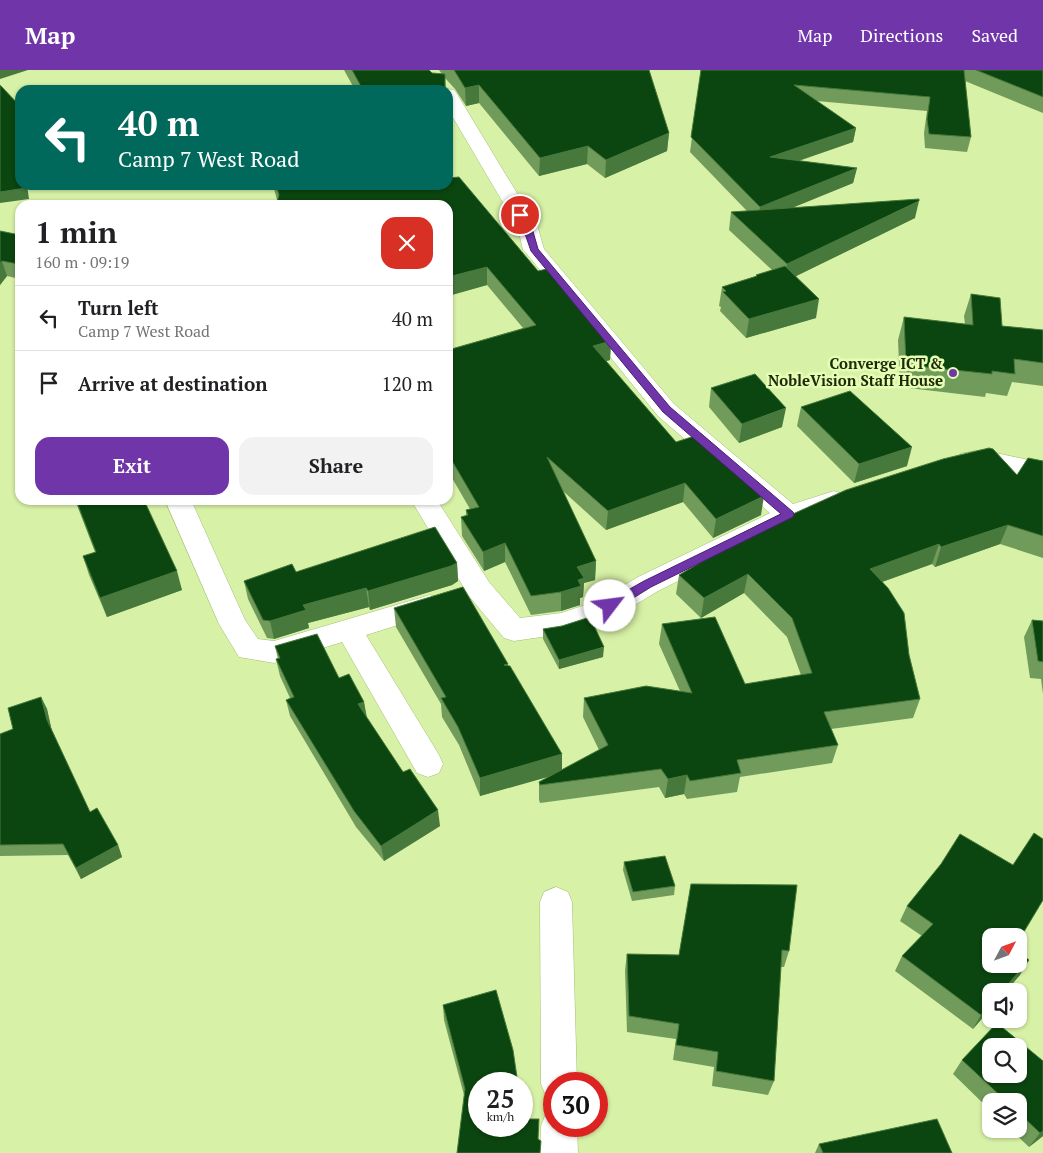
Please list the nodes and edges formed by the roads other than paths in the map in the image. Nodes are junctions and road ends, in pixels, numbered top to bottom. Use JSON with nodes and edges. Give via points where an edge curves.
{"nodes":[{"id":1,"x":453,"y":104,"type":"edge"},
{"id":2,"x":947,"y":465,"type":"edge"},
{"id":3,"x":1043,"y":472,"type":"edge"},
{"id":4,"x":855,"y":493,"type":"edge"},
{"id":5,"x":180,"y":505,"type":"edge"},
{"id":6,"x":427,"y":505,"type":"edge"},
{"id":7,"x":789,"y":514,"type":"junction"},
{"id":8,"x":479,"y":589,"type":"junction"},
{"id":9,"x":349,"y":630,"type":"junction"},
{"id":10,"x":428,"y":764,"type":"dead end"},
{"id":11,"x":556,"y":902,"type":"dead end"},
{"id":12,"x":558,"y":1072,"type":"edge"},
{"id":13,"x":559,"y":1137,"type":"edge"},
{"id":14,"x":559,"y":1153,"type":"edge"}],
"edges":[{"from":1,"to":7,"type":"street","via":[[528,228],[534,250],[666,410]]},
{"from":2,"to":3,"type":"street","via":[[982,458]]},
{"from":4,"to":7,"type":"street"},
{"from":5,"to":9,"type":"street","via":[[233,624],[249,649],[274,652]]},
{"from":6,"to":8,"type":"street"},
{"from":7,"to":8,"type":"street","via":[[610,606],[561,623],[514,630]]},
{"from":8,"to":9,"type":"street"},
{"from":9,"to":10,"type":"street"},
{"from":11,"to":12,"type":"street"},
{"from":13,"to":14,"type":"street"}]}
